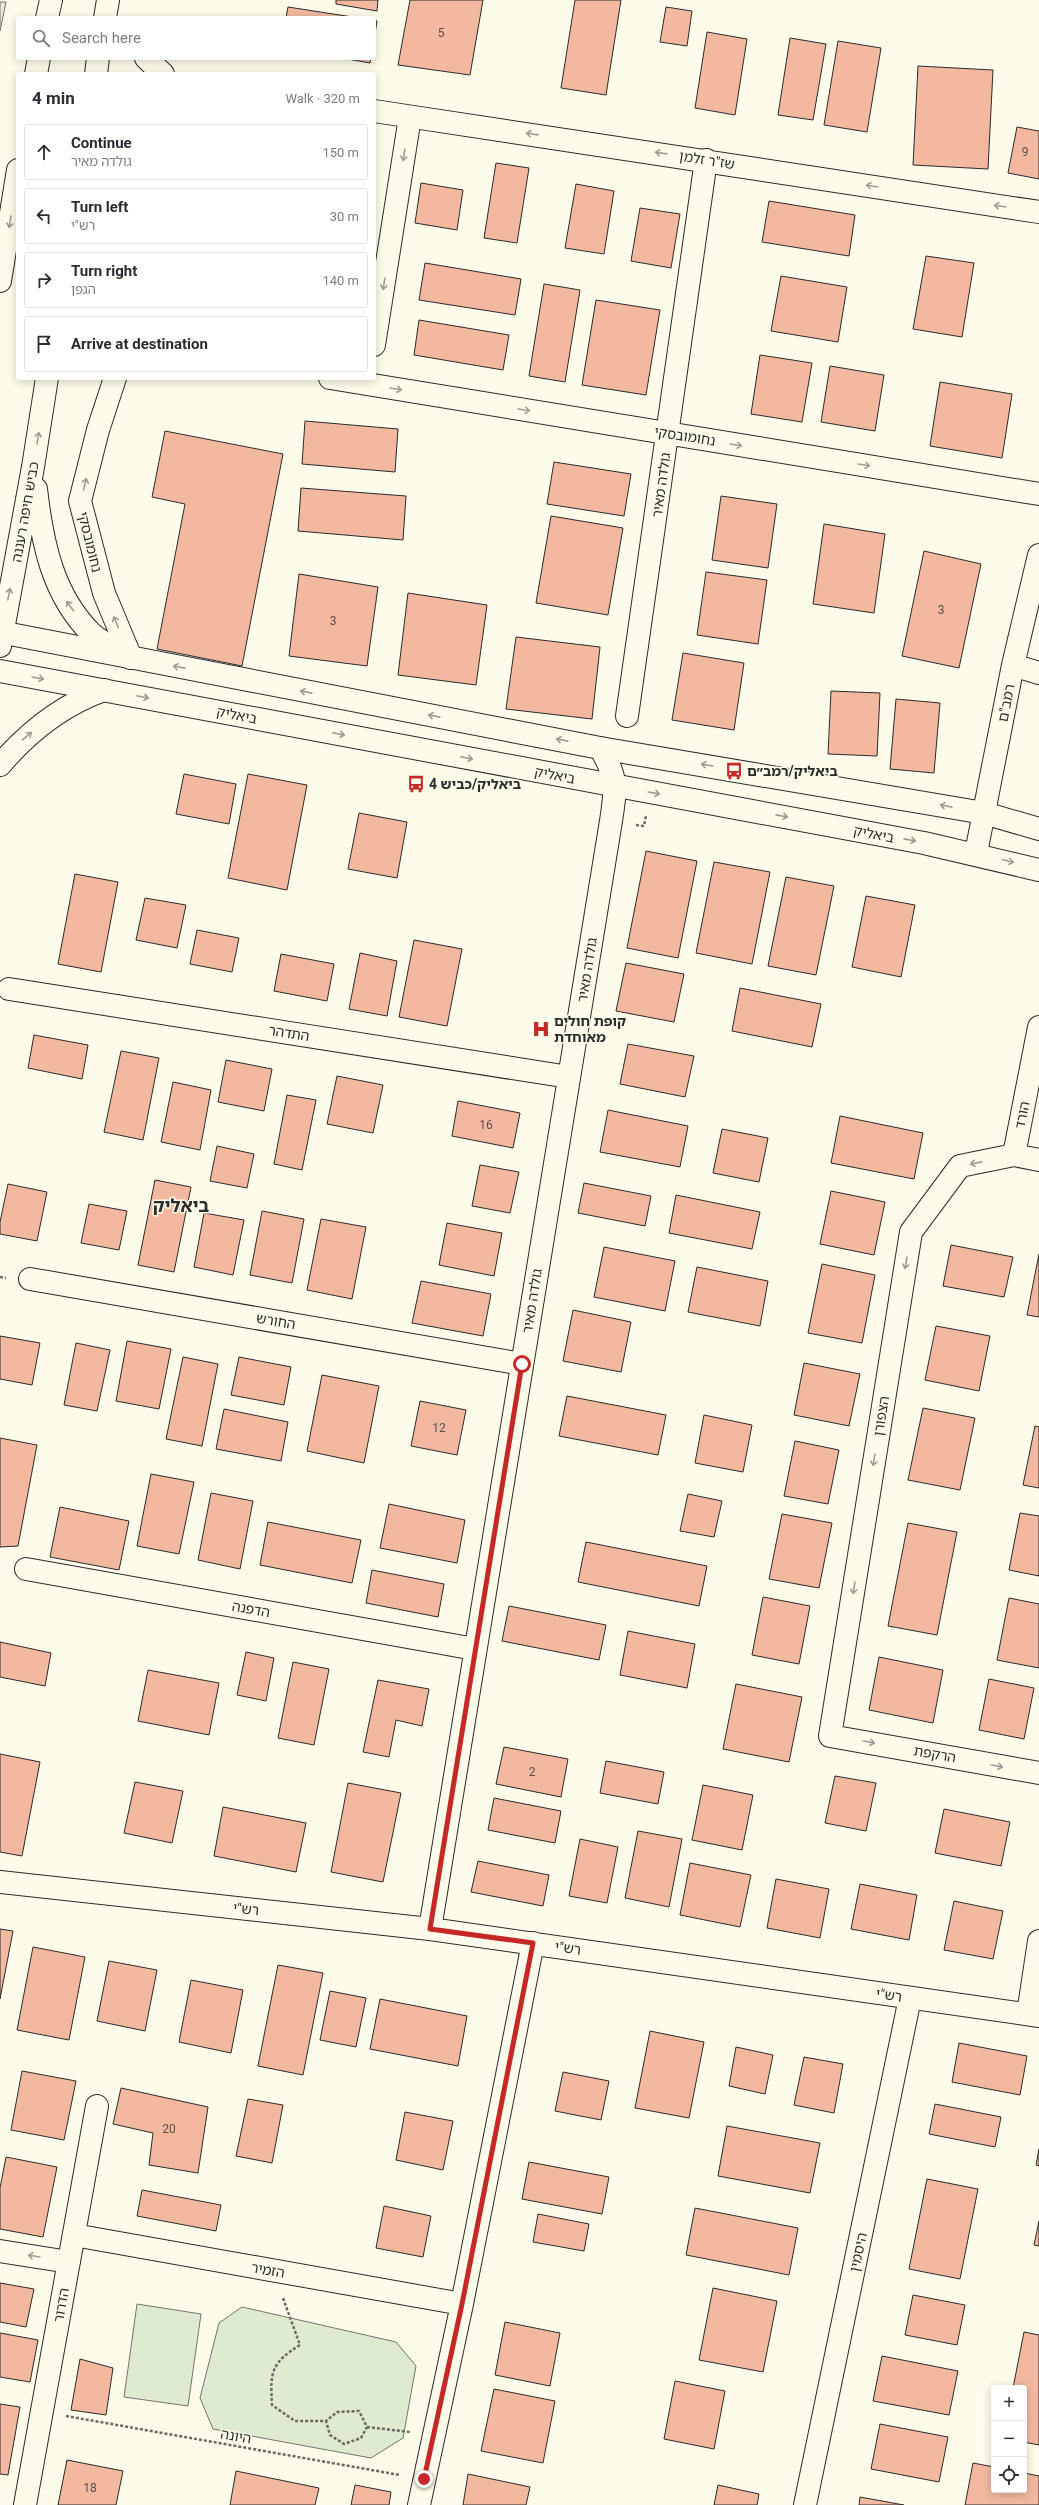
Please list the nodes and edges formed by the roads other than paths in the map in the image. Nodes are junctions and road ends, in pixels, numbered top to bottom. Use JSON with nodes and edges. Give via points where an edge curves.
{"nodes":[{"id":1,"x":51,"y":0,"type":"edge"},
{"id":2,"x":108,"y":0,"type":"edge"},
{"id":3,"x":47,"y":16,"type":"edge"},
{"id":4,"x":105,"y":16,"type":"edge"},
{"id":5,"x":39,"y":60,"type":"edge"},
{"id":6,"x":98,"y":60,"type":"edge"},
{"id":7,"x":148,"y":60,"type":"edge"},
{"id":8,"x":36,"y":72,"type":"edge"},
{"id":9,"x":96,"y":72,"type":"edge"},
{"id":10,"x":161,"y":72,"type":"edge"},
{"id":11,"x":376,"y":111,"type":"edge"},
{"id":12,"x":410,"y":116,"type":"junction"},
{"id":13,"x":706,"y":160,"type":"junction"},
{"id":14,"x":16,"y":182,"type":"edge"},
{"id":15,"x":1039,"y":212,"type":"edge"},
{"id":16,"x":0,"y":281,"type":"edge"},
{"id":17,"x":376,"y":332,"type":"edge"},
{"id":18,"x":47,"y":380,"type":"edge"},
{"id":19,"x":114,"y":380,"type":"edge"},
{"id":20,"x":355,"y":380,"type":"edge"},
{"id":21,"x":368,"y":381,"type":"edge"},
{"id":22,"x":668,"y":434,"type":"junction"},
{"id":23,"x":33,"y":467,"type":"junction"},
{"id":24,"x":1039,"y":494,"type":"edge"},
{"id":25,"x":1039,"y":555,"type":"edge"},
{"id":26,"x":1,"y":637,"type":"edge"},
{"id":27,"x":131,"y":658,"type":"junction"},
{"id":28,"x":1013,"y":665,"type":"junction"},
{"id":29,"x":0,"y":672,"type":"edge"},
{"id":30,"x":1039,"y":673,"type":"edge"},
{"id":31,"x":104,"y":690,"type":"junction"},
{"id":32,"x":627,"y":716,"type":"dead end"},
{"id":33,"x":600,"y":748,"type":"junction"},
{"id":34,"x":0,"y":765,"type":"edge"},
{"id":35,"x":616,"y":786,"type":"junction"},
{"id":36,"x":984,"y":813,"type":"junction"},
{"id":37,"x":1039,"y":829,"type":"edge"},
{"id":38,"x":976,"y":853,"type":"junction"},
{"id":39,"x":1039,"y":870,"type":"edge"},
{"id":40,"x":9,"y":989,"type":"dead end"},
{"id":41,"x":1039,"y":1027,"type":"edge"},
{"id":42,"x":569,"y":1077,"type":"junction"},
{"id":43,"x":1014,"y":1155,"type":"junction"},
{"id":44,"x":1039,"y":1160,"type":"edge"},
{"id":45,"x":30,"y":1279,"type":"dead end"},
{"id":46,"x":522,"y":1364,"type":"junction"},
{"id":47,"x":26,"y":1569,"type":"dead end"},
{"id":48,"x":476,"y":1649,"type":"junction"},
{"id":49,"x":830,"y":1736,"type":"joint"},
{"id":50,"x":1039,"y":1773,"type":"edge"},
{"id":51,"x":0,"y":1882,"type":"edge"},
{"id":52,"x":430,"y":1929,"type":"junction"},
{"id":53,"x":1039,"y":1941,"type":"edge"},
{"id":54,"x":533,"y":1943,"type":"junction"},
{"id":55,"x":910,"y":1998,"type":"junction"},
{"id":56,"x":1034,"y":2015,"type":"edge"},
{"id":57,"x":97,"y":2106,"type":"dead end"},
{"id":58,"x":74,"y":2235,"type":"junction"},
{"id":59,"x":0,"y":2250,"type":"edge"},
{"id":60,"x":69,"y":2262,"type":"junction"},
{"id":61,"x":462,"y":2304,"type":"junction"},
{"id":62,"x":25,"y":2505,"type":"edge"},
{"id":63,"x":419,"y":2505,"type":"edge"},
{"id":64,"x":805,"y":2505,"type":"edge"}],
"edges":[{"from":1,"to":3,"type":"main road"},
{"from":2,"to":4,"type":"main road"},
{"from":5,"to":8,"type":"main road"},
{"from":6,"to":9,"type":"main road"},
{"from":7,"to":10,"type":"main road"},
{"from":11,"to":12,"type":"main road","name":"שז\"ר זלמן"},
{"from":13,"to":12,"type":"main road","name":"שז\"ר זלמן","one_way":true},
{"from":12,"to":17,"type":"main road","one_way":true},
{"from":15,"to":13,"type":"main road","name":"שז\"ר זלמן","one_way":true},
{"from":13,"to":22,"type":"main road","name":"גולדה מאיר"},
{"from":14,"to":16,"type":"main road","one_way":true},
{"from":23,"to":18,"type":"main road","name":"כביש חיפה רעננה","one_way":true},
{"from":27,"to":19,"type":"main road","name":"נחומובסקי","one_way":true,"via":[[104,594],[80,501],[98,430]]},
{"from":20,"to":21,"type":"main road","name":"נחומובסקי"},
{"from":21,"to":22,"type":"main road","name":"נחומובסקי","one_way":true},
{"from":22,"to":24,"type":"main road","name":"נחומובסקי","one_way":true},
{"from":22,"to":32,"type":"main road","name":"גולדה מאיר"},
{"from":26,"to":23,"type":"main road","name":"כביש חיפה רעננה","one_way":true},
{"from":27,"to":23,"type":"main road","one_way":true,"via":[[92,634],[68,603],[48,563],[40,525]]},
{"from":25,"to":28,"type":"main road","name":"רמב\"ם"},
{"from":26,"to":27,"type":"main road"},
{"from":33,"to":27,"type":"main road","one_way":true},
{"from":28,"to":30,"type":"main road"},
{"from":28,"to":36,"type":"main road","name":"רמב\"ם"},
{"from":29,"to":31,"type":"main road","name":"ביאליק","one_way":true},
{"from":34,"to":31,"type":"main road","one_way":true,"via":[[20,742],[54,714],[85,696]]},
{"from":31,"to":35,"type":"main road","name":"ביאליק","one_way":true},
{"from":33,"to":35,"type":"main road","name":"גולדה מאיר","via":[[609,763]]},
{"from":36,"to":33,"type":"main road","one_way":true},
{"from":35,"to":38,"type":"main road","name":"ביאליק","one_way":true},
{"from":35,"to":42,"type":"main road","name":"גולדה מאיר"},
{"from":36,"to":37,"type":"main road"},
{"from":36,"to":38,"type":"main road","name":"רמב\"ם"},
{"from":38,"to":39,"type":"main road","name":"ביאליק","one_way":true},
{"from":40,"to":42,"type":"main road","name":"התדהר"},
{"from":41,"to":43,"type":"main road","name":"הורד"},
{"from":42,"to":46,"type":"main road","name":"גולדה מאיר"},
{"from":43,"to":44,"type":"main road"},
{"from":43,"to":49,"type":"main road","name":"הצפורן","one_way":true,"via":[[960,1166],[911,1232]]},
{"from":45,"to":46,"type":"main road","name":"החורש"},
{"from":46,"to":48,"type":"main road","name":"גולדה מאיר"},
{"from":47,"to":48,"type":"main road","name":"הדפנה"},
{"from":48,"to":52,"type":"main road","name":"גולדה מאיר"},
{"from":49,"to":50,"type":"main road","name":"הרקפת","one_way":true},
{"from":51,"to":52,"type":"main road","name":"רש\"י"},
{"from":52,"to":54,"type":"main road","name":"רש\"י"},
{"from":53,"to":56,"type":"main road"},
{"from":54,"to":55,"type":"main road","name":"רש\"י"},
{"from":54,"to":61,"type":"main road"},
{"from":55,"to":56,"type":"main road","name":"רש\"י"},
{"from":55,"to":64,"type":"main road","name":"היסמין"},
{"from":57,"to":58,"type":"main road","name":"הדרור"},
{"from":58,"to":60,"type":"main road","name":"הדרור"},
{"from":58,"to":61,"type":"main road","name":"הזמיר"},
{"from":60,"to":59,"type":"main road","one_way":true},
{"from":60,"to":62,"type":"main road","name":"הדרור"},
{"from":61,"to":63,"type":"main road"}]}
